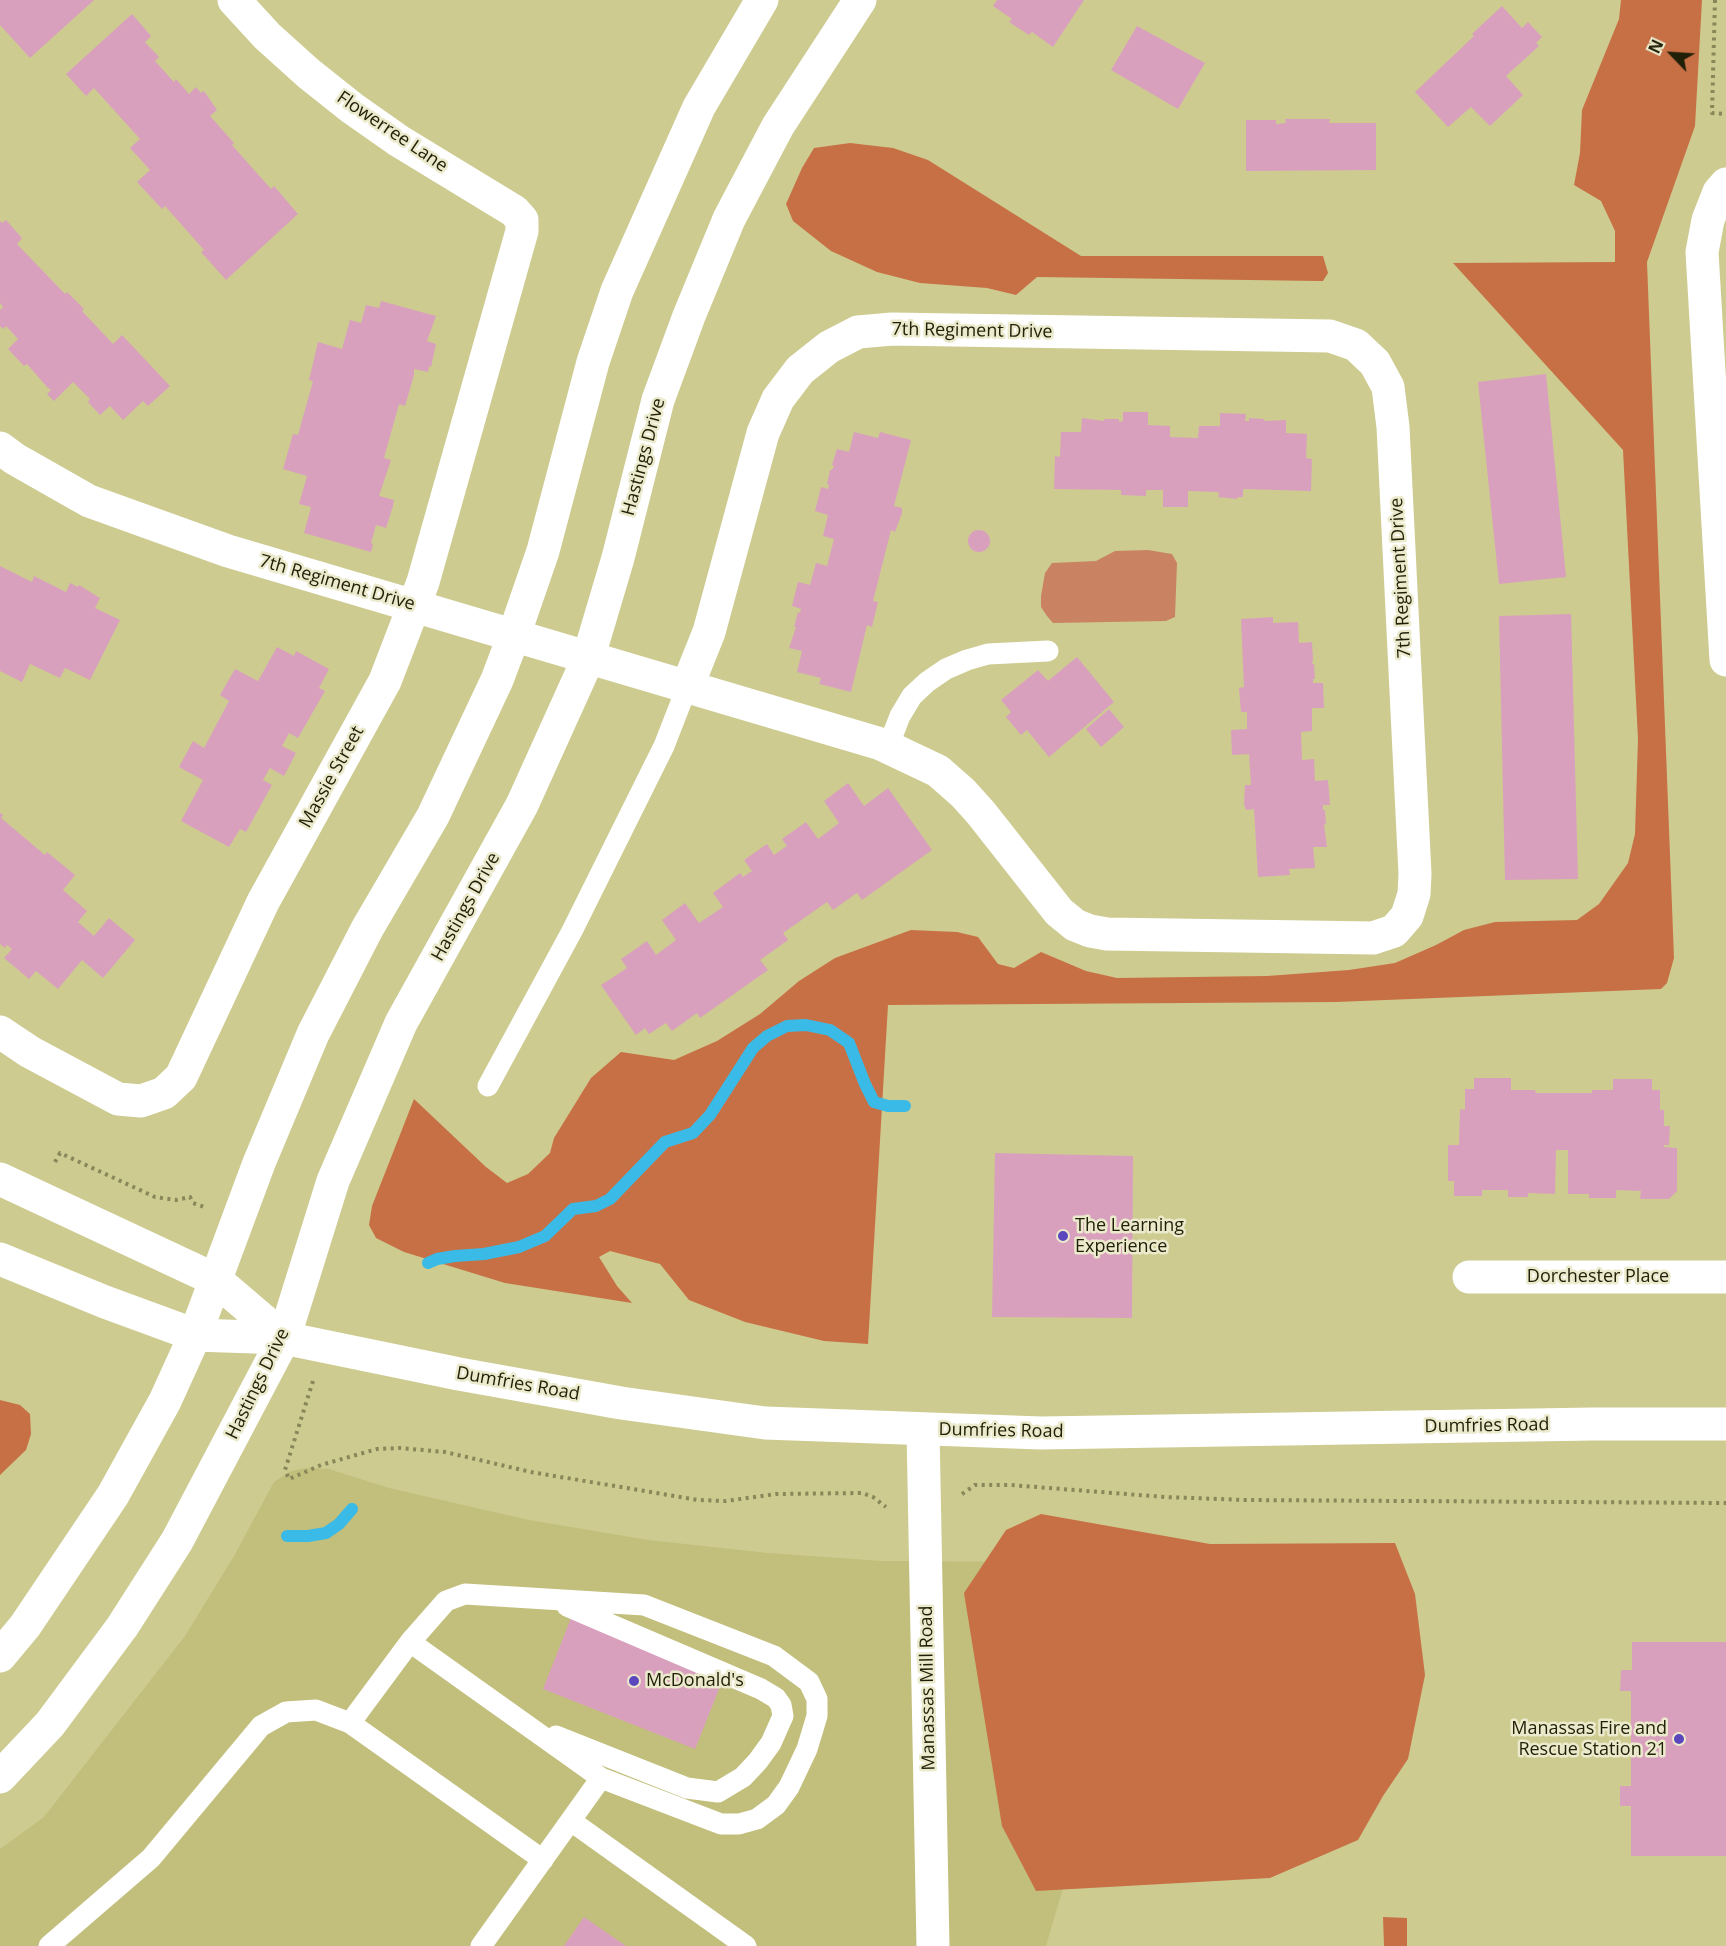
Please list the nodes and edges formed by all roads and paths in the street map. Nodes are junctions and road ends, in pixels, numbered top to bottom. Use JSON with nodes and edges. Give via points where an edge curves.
{"nodes":[{"id":1,"x":234,"y":0,"type":"edge"},
{"id":2,"x":762,"y":0,"type":"edge"},
{"id":3,"x":860,"y":0,"type":"edge"},
{"id":4,"x":1716,"y":0,"type":"edge"},
{"id":5,"x":1726,"y":114,"type":"edge"},
{"id":6,"x":1726,"y":184,"type":"edge"},
{"id":7,"x":511,"y":268,"type":"joint"},
{"id":8,"x":0,"y":448,"type":"edge"},
{"id":9,"x":414,"y":606,"type":"junction"},
{"id":10,"x":514,"y":636,"type":"junction"},
{"id":11,"x":1048,"y":651,"type":"dead end"},
{"id":12,"x":588,"y":658,"type":"junction"},
{"id":13,"x":1726,"y":660,"type":"edge"},
{"id":14,"x":687,"y":687,"type":"junction"},
{"id":15,"x":888,"y":747,"type":"junction"},
{"id":16,"x":0,"y":1032,"type":"edge"},
{"id":17,"x":488,"y":1086,"type":"dead end"},
{"id":18,"x":54,"y":1164,"type":"dead end"},
{"id":19,"x":0,"y":1179,"type":"edge"},
{"id":20,"x":193,"y":1203,"type":"dead end"},
{"id":21,"x":0,"y":1259,"type":"edge"},
{"id":22,"x":1469,"y":1277,"type":"dead end"},
{"id":23,"x":1726,"y":1277,"type":"edge"},
{"id":24,"x":216,"y":1280,"type":"junction"},
{"id":25,"x":195,"y":1335,"type":"junction"},
{"id":26,"x":284,"y":1338,"type":"junction"},
{"id":27,"x":1726,"y":1425,"type":"edge"},
{"id":28,"x":923,"y":1430,"type":"junction"},
{"id":29,"x":285,"y":1470,"type":"dead end"},
{"id":30,"x":958,"y":1502,"type":"dead end"},
{"id":31,"x":1726,"y":1503,"type":"edge"},
{"id":32,"x":885,"y":1508,"type":"dead end"},
{"id":33,"x":552,"y":1599,"type":"junction"},
{"id":34,"x":410,"y":1642,"type":"junction"},
{"id":35,"x":0,"y":1656,"type":"edge"},
{"id":36,"x":522,"y":1722,"type":"junction"},
{"id":37,"x":350,"y":1723,"type":"junction"},
{"id":38,"x":0,"y":1777,"type":"edge"},
{"id":39,"x":601,"y":1778,"type":"junction"},
{"id":40,"x":571,"y":1821,"type":"junction"},
{"id":41,"x":543,"y":1860,"type":"junction"},
{"id":42,"x":49,"y":1946,"type":"edge"},
{"id":43,"x":481,"y":1946,"type":"edge"},
{"id":44,"x":746,"y":1946,"type":"edge"},
{"id":45,"x":933,"y":1946,"type":"edge"}],
"edges":[{"from":1,"to":7,"type":"street","name":"Flowerree Lane","via":[[267,36],[352,108],[514,211],[522,220],[522,231]]},
{"from":2,"to":10,"type":"street","via":[[699,107],[616,291],[543,551]]},
{"from":3,"to":12,"type":"street","name":"Hastings Drive","via":[[778,126],[724,230],[658,400]]},
{"from":4,"to":5,"type":"path","via":[[1712,113]]},
{"from":6,"to":13,"type":"street","via":[[1708,220],[1702,252]]},
{"from":7,"to":9,"type":"street","name":"Massie Street"},
{"from":8,"to":9,"type":"street","name":"7th Regiment Drive","via":[[89,501],[228,551]]},
{"from":9,"to":10,"type":"street","name":"7th Regiment Drive"},
{"from":9,"to":16,"type":"street","name":"Massie Street","via":[[385,681],[263,902],[181,1077],[164,1093],[141,1101],[118,1099]]},
{"from":10,"to":12,"type":"street","name":"7th Regiment Drive"},
{"from":10,"to":24,"type":"street","via":[[433,816],[367,929],[313,1034]]},
{"from":11,"to":15,"type":"lane","via":[[988,654],[946,669],[912,696]]},
{"from":12,"to":14,"type":"street","name":"7th Regiment Drive"},
{"from":12,"to":26,"type":"street","name":"Hastings Drive","via":[[522,805],[400,1023],[333,1181]]},
{"from":14,"to":15,"type":"street","name":"7th Regiment Drive"},
{"from":14,"to":15,"type":"street","name":"7th Regiment Drive","via":[[709,632],[763,433],[778,399],[800,370],[828,347],[858,332],[892,329],[1330,336],[1356,345],[1375,363],[1388,387],[1393,427],[1415,874],[1407,916],[1394,930],[1373,938],[1090,932],[1059,912],[963,793],[938,771]]},
{"from":14,"to":17,"type":"lane","via":[[664,746],[572,931]]},
{"from":18,"to":20,"type":"path","via":[[60,1153],[155,1197],[190,1197]]},
{"from":19,"to":24,"type":"street","name":"Dumfries Road"},
{"from":21,"to":25,"type":"street","name":"Dumfries Road"},
{"from":22,"to":23,"type":"street","name":"Dorchester Place"},
{"from":24,"to":25,"type":"street"},
{"from":24,"to":26,"type":"street","name":"Dumfries Road"},
{"from":25,"to":26,"type":"street","name":"Dumfries Road"},
{"from":25,"to":35,"type":"street","via":[[162,1408],[113,1495],[25,1626]]},
{"from":26,"to":28,"type":"street","name":"Dumfries Road","via":[[459,1374],[754,1422]]},
{"from":26,"to":38,"type":"street","name":"Hastings Drive","via":[[177,1541],[122,1627],[50,1724]]},
{"from":27,"to":28,"type":"street","name":"Dumfries Road","via":[[1041,1433]]},
{"from":28,"to":45,"type":"street","name":"Manassas Mill Road"},
{"from":29,"to":32,"type":"path","via":[[289,1479],[321,1464],[377,1449],[400,1448],[445,1452],[531,1472],[698,1500],[862,1493],[877,1499]]},
{"from":30,"to":31,"type":"path","via":[[975,1485],[1010,1485],[1246,1500]]},
{"from":33,"to":34,"type":"lane","via":[[465,1594],[447,1601]]},
{"from":33,"to":36,"type":"lane","via":[[761,1689],[782,1705],[783,1716],[758,1761],[743,1777],[718,1792],[687,1788]]},
{"from":33,"to":39,"type":"lane","via":[[644,1605],[774,1656],[809,1682],[817,1699],[817,1716],[807,1749],[789,1786],[776,1805],[757,1819],[722,1824]]},
{"from":34,"to":36,"type":"lane"},
{"from":34,"to":37,"type":"lane"},
{"from":36,"to":39,"type":"lane"},
{"from":37,"to":41,"type":"lane"},
{"from":37,"to":42,"type":"lane","via":[[316,1710],[286,1713],[261,1726],[151,1858]]},
{"from":39,"to":40,"type":"lane"},
{"from":40,"to":41,"type":"lane"},
{"from":40,"to":44,"type":"lane"},
{"from":41,"to":43,"type":"lane"}]}
